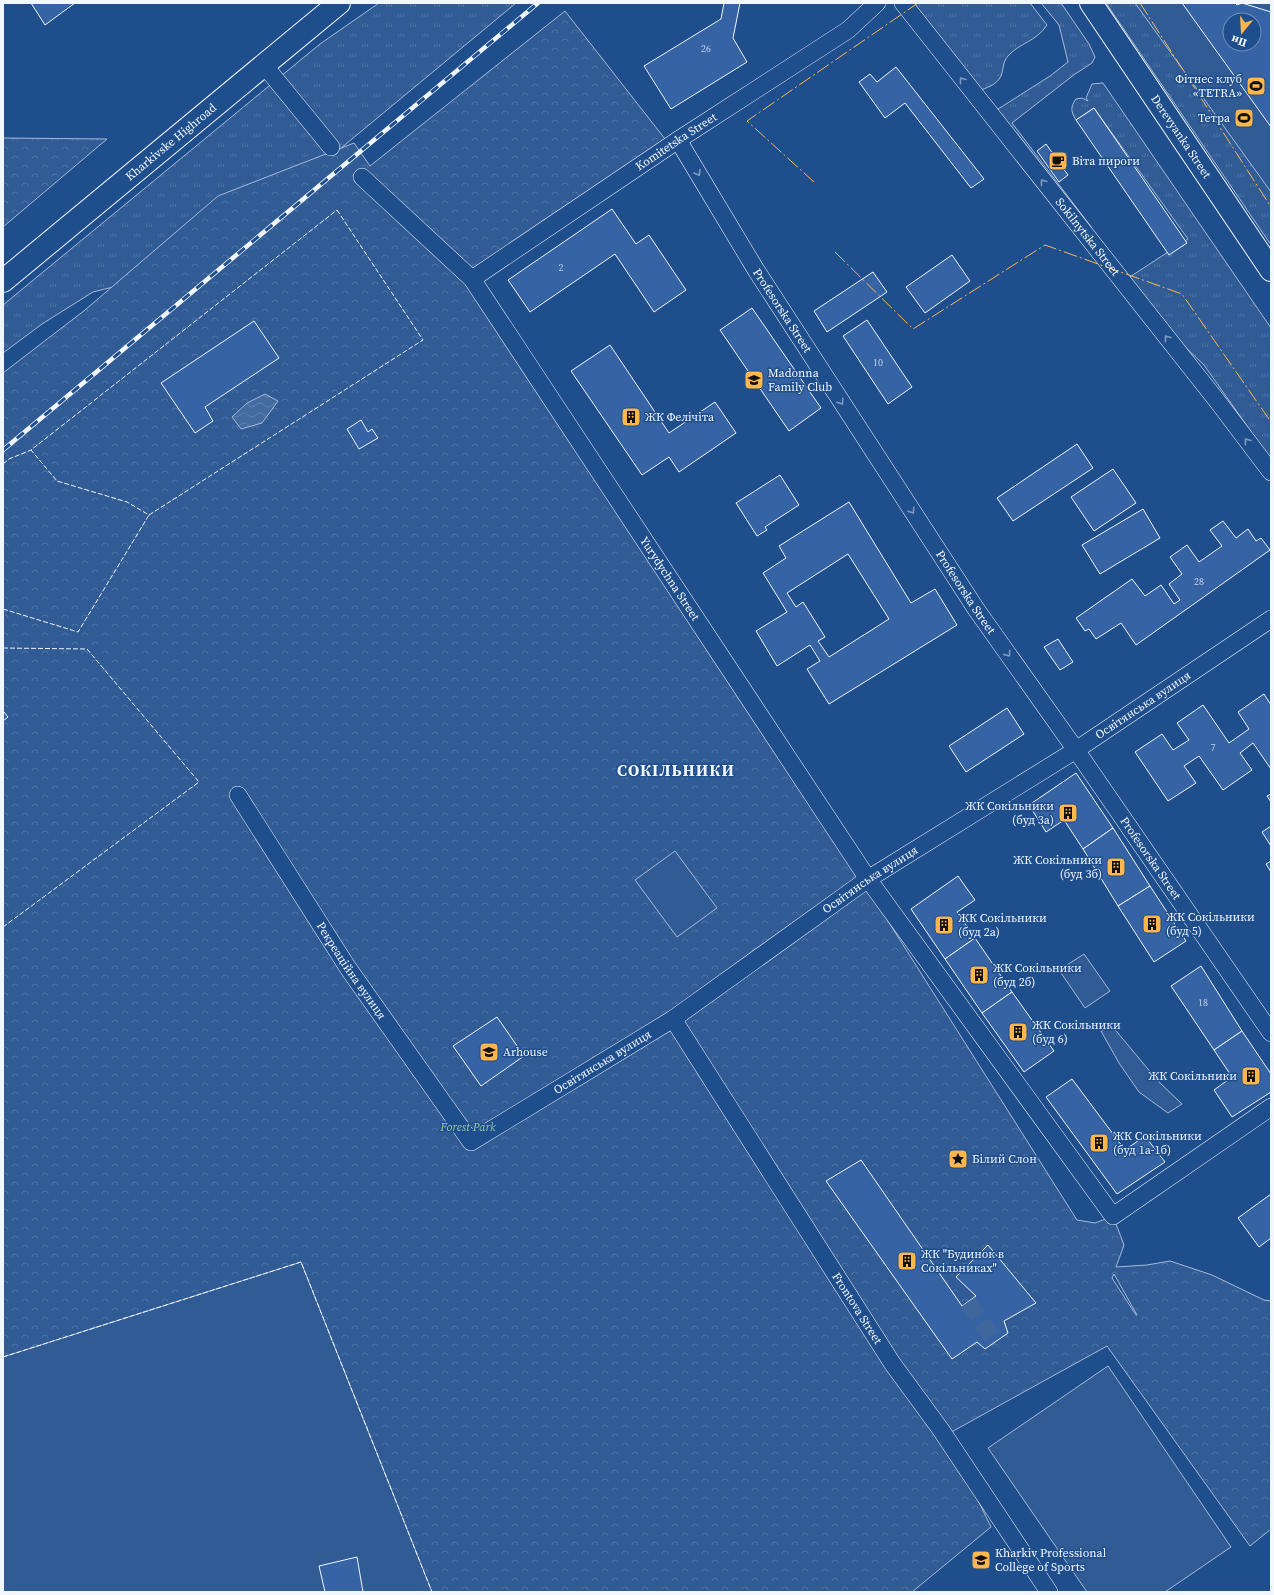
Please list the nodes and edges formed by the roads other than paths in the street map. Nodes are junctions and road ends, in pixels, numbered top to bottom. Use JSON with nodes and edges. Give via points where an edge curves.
{"nodes":[{"id":1,"x":339,"y":3,"type":"edge"},
{"id":2,"x":877,"y":3,"type":"edge"},
{"id":3,"x":903,"y":3,"type":"edge"},
{"id":4,"x":1091,"y":3,"type":"edge"},
{"id":5,"x":264,"y":65,"type":"junction"},
{"id":6,"x":678,"y":140,"type":"junction"},
{"id":7,"x":331,"y":147,"type":"dead end"},
{"id":8,"x":362,"y":177,"type":"dead end"},
{"id":9,"x":1271,"y":270,"type":"edge"},
{"id":10,"x":472,"y":279,"type":"junction"},
{"id":11,"x":3,"y":281,"type":"edge"},
{"id":12,"x":1271,"y":472,"type":"edge"},
{"id":13,"x":1271,"y":619,"type":"edge"},
{"id":14,"x":1076,"y":750,"type":"junction"},
{"id":15,"x":238,"y":795,"type":"dead end"},
{"id":16,"x":868,"y":879,"type":"junction"},
{"id":17,"x":673,"y":1019,"type":"junction"},
{"id":18,"x":1271,"y":1033,"type":"edge"},
{"id":19,"x":1271,"y":1107,"type":"edge"},
{"id":20,"x":471,"y":1142,"type":"joint"},
{"id":21,"x":1049,"y":1592,"type":"edge"}],
"edges":[{"from":1,"to":5,"type":"main road","name":"Kharkivske Highroad"},
{"from":2,"to":6,"type":"street","name":"Komitetska Street","via":[[848,30]]},
{"from":12,"to":3,"type":"street","name":"Sokilnytska Street","one_way":true},
{"from":4,"to":9,"type":"main road","name":"Derevyanka Street"},
{"from":5,"to":7,"type":"street"},
{"from":5,"to":11,"type":"main road","name":"Kharkivske Highroad"},
{"from":6,"to":10,"type":"street","name":"Komitetska Street"},
{"from":6,"to":14,"type":"street","name":"Profesorska Street","one_way":true,"via":[[756,270],[863,436],[976,609]]},
{"from":8,"to":10,"type":"street","name":"Yurydychna Street"},
{"from":10,"to":16,"type":"street","name":"Yurydychna Street"},
{"from":13,"to":14,"type":"street","name":"Освітянська вулиця"},
{"from":14,"to":16,"type":"street","name":"Освітянська вулиця"},
{"from":14,"to":18,"type":"street","name":"Profesorska Street"},
{"from":15,"to":20,"type":"street","name":"Рекреаційна вулиця","via":[[348,968]]},
{"from":16,"to":17,"type":"street","name":"Освітянська вулиця"},
{"from":16,"to":19,"type":"street","name":"Yurydychna Street","via":[[1113,1216]]},
{"from":17,"to":20,"type":"street","name":"Освітянська вулиця"},
{"from":17,"to":21,"type":"street","name":"Frontova Street","via":[[892,1363],[941,1430]]}]}
